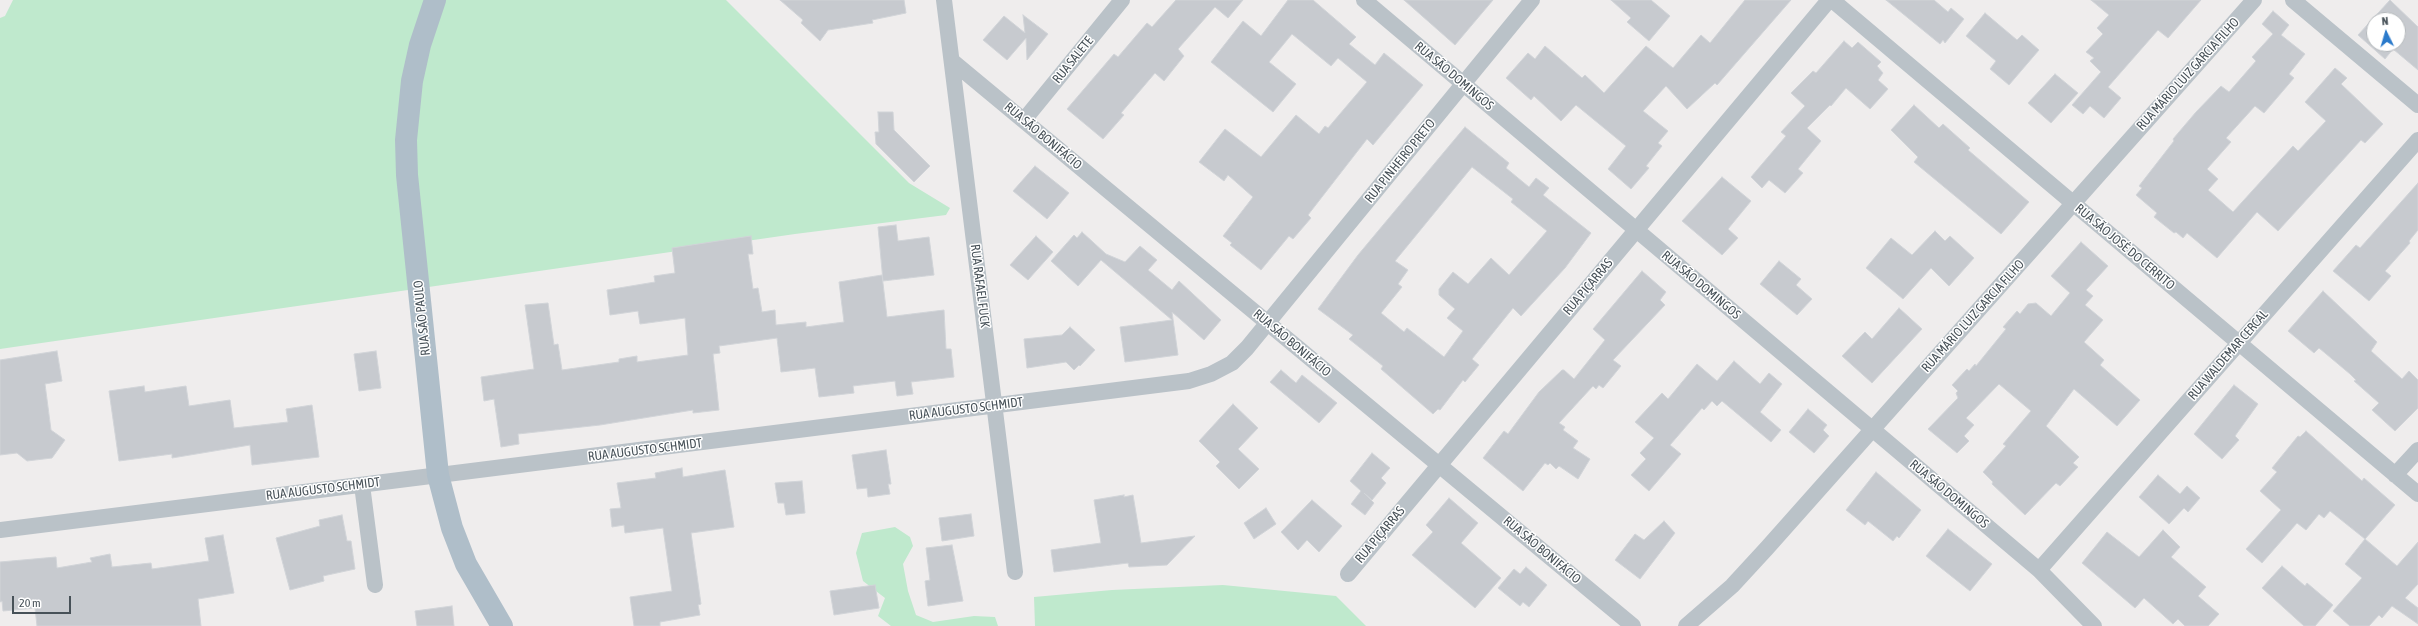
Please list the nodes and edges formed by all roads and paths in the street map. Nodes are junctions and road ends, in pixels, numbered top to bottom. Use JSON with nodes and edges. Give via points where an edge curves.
{"nodes":[{"id":1,"x":435,"y":0,"type":"edge"},
{"id":2,"x":944,"y":0,"type":"edge"},
{"id":3,"x":1122,"y":0,"type":"edge"},
{"id":4,"x":1364,"y":0,"type":"edge"},
{"id":5,"x":1532,"y":0,"type":"edge"},
{"id":6,"x":1828,"y":0,"type":"edge"},
{"id":7,"x":1832,"y":0,"type":"edge"},
{"id":8,"x":2254,"y":0,"type":"edge"},
{"id":9,"x":2293,"y":0,"type":"edge"},
{"id":10,"x":952,"y":61,"type":"junction"},
{"id":11,"x":1463,"y":84,"type":"junction"},
{"id":12,"x":2418,"y":106,"type":"edge"},
{"id":13,"x":1024,"y":120,"type":"junction"},
{"id":14,"x":2418,"y":140,"type":"edge"},
{"id":15,"x":2073,"y":204,"type":"junction"},
{"id":16,"x":1636,"y":230,"type":"junction"},
{"id":17,"x":1268,"y":323,"type":"junction"},
{"id":18,"x":2239,"y":343,"type":"junction"},
{"id":19,"x":994,"y":406,"type":"junction"},
{"id":20,"x":1873,"y":429,"type":"junction"},
{"id":21,"x":2418,"y":450,"type":"edge"},
{"id":22,"x":1439,"y":465,"type":"junction"},
{"id":23,"x":438,"y":475,"type":"junction"},
{"id":24,"x":2396,"y":475,"type":"junction"},
{"id":25,"x":362,"y":485,"type":"junction"},
{"id":26,"x":2418,"y":494,"type":"edge"},
{"id":27,"x":0,"y":530,"type":"edge"},
{"id":28,"x":2039,"y":570,"type":"junction"},
{"id":29,"x":1015,"y":572,"type":"dead end"},
{"id":30,"x":1348,"y":574,"type":"dead end"},
{"id":31,"x":375,"y":585,"type":"dead end"},
{"id":32,"x":502,"y":626,"type":"edge"},
{"id":33,"x":1633,"y":626,"type":"edge"},
{"id":34,"x":1686,"y":626,"type":"edge"},
{"id":35,"x":2094,"y":626,"type":"edge"}],
"edges":[{"from":1,"to":23,"type":"main road","name":"RUA SÃO PAULO","via":[[412,80],[406,140],[407,175]]},
{"from":2,"to":10,"type":"street","name":"RUA RAFAEL FUCK"},
{"from":3,"to":13,"type":"street","name":"RUA SALETE"},
{"from":4,"to":11,"type":"street","name":"RUA SÃO DOMINGOS"},
{"from":5,"to":11,"type":"street","name":"RUA PINHEIRO PRETO"},
{"from":6,"to":16,"type":"street","name":"RUA PIÇARRAS"},
{"from":7,"to":15,"type":"street","name":"RUA SÃO JOSÉ DO CERRITO"},
{"from":8,"to":15,"type":"street","name":"RUA MÁRIO LUIZ GARCIA FILHO"},
{"from":9,"to":12,"type":"street"},
{"from":10,"to":13,"type":"street","name":"RUA SÃO BONIFÁCIO"},
{"from":10,"to":19,"type":"street","name":"RUA RAFAEL FUCK"},
{"from":11,"to":16,"type":"street","name":"RUA SÃO DOMINGOS"},
{"from":11,"to":17,"type":"street","name":"RUA PINHEIRO PRETO"},
{"from":13,"to":17,"type":"street","name":"RUA SÃO BONIFÁCIO"},
{"from":14,"to":18,"type":"street","name":"RUA WALDEMAR CERCAL"},
{"from":15,"to":18,"type":"street","name":"RUA SÃO JOSÉ DO CERRITO"},
{"from":15,"to":20,"type":"street","name":"RUA MÁRIO LUIZ GARCIA FILHO"},
{"from":16,"to":20,"type":"street","name":"RUA SÃO DOMINGOS"},
{"from":16,"to":22,"type":"street","name":"RUA PIÇARRAS"},
{"from":17,"to":19,"type":"street","name":"RUA AUGUSTO SCHMIDT","via":[[1232,362],[1211,374],[1189,381]]},
{"from":17,"to":22,"type":"street","name":"RUA SÃO BONIFÁCIO"},
{"from":18,"to":24,"type":"street","name":"RUA SÃO JOSÉ DO CERRITO"},
{"from":18,"to":28,"type":"street","name":"RUA WALDEMAR CERCAL"},
{"from":19,"to":23,"type":"street","name":"RUA AUGUSTO SCHMIDT"},
{"from":19,"to":29,"type":"street","name":"RUA RAFAEL FUCK"},
{"from":20,"to":28,"type":"street","name":"RUA SÃO DOMINGOS"},
{"from":20,"to":34,"type":"street","name":"RUA MÁRIO LUIZ GARCIA FILHO","via":[[1732,586]]},
{"from":21,"to":24,"type":"street"},
{"from":22,"to":30,"type":"street","name":"RUA PIÇARRAS"},
{"from":22,"to":33,"type":"street","name":"RUA SÃO BONIFÁCIO"},
{"from":23,"to":25,"type":"street","name":"RUA AUGUSTO SCHMIDT"},
{"from":23,"to":32,"type":"main road","name":"RUA SÃO PAULO","via":[[452,528],[466,564]]},
{"from":24,"to":26,"type":"street","name":"RUA SÃO JOSÉ DO CERRITO"},
{"from":25,"to":27,"type":"street","name":"RUA AUGUSTO SCHMIDT"},
{"from":25,"to":31,"type":"street"},
{"from":28,"to":35,"type":"street","name":"RUA SÃO DOMINGOS"}]}
